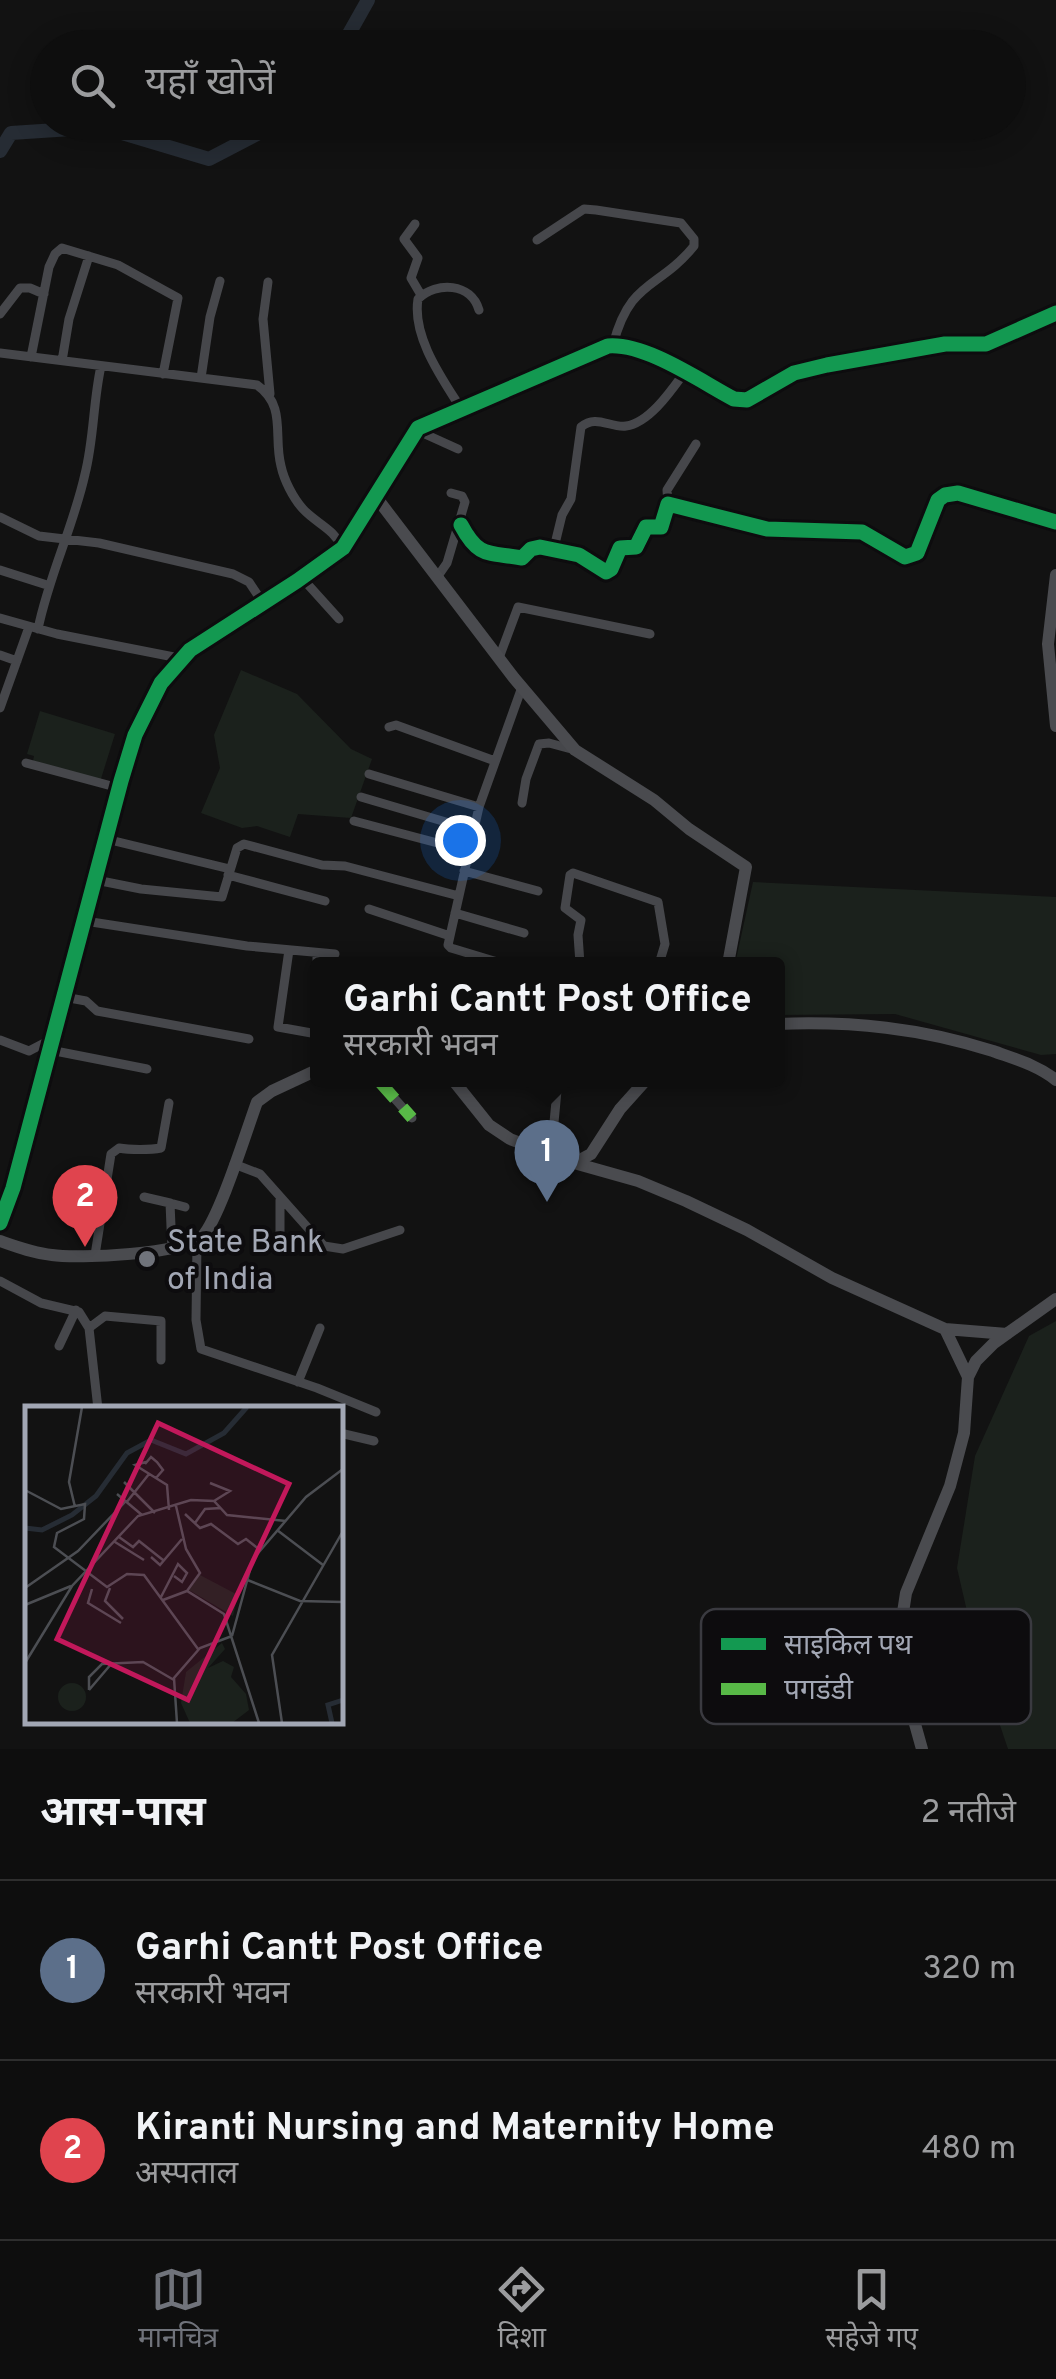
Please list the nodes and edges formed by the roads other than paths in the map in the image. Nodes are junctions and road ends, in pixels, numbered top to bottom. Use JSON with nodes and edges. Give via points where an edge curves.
{"nodes":[{"id":1,"x":415,"y":224,"type":"dead end"},
{"id":2,"x":537,"y":240,"type":"dead end"},
{"id":3,"x":89,"y":256,"type":"junction"},
{"id":4,"x":220,"y":281,"type":"dead end"},
{"id":5,"x":268,"y":282,"type":"dead end"},
{"id":6,"x":44,"y":294,"type":"junction"},
{"id":7,"x":421,"y":294,"type":"junction"},
{"id":8,"x":479,"y":310,"type":"dead end"},
{"id":9,"x":1056,"y":313,"type":"edge"},
{"id":10,"x":0,"y":314,"type":"edge"},
{"id":11,"x":613,"y":345,"type":"junction"},
{"id":12,"x":0,"y":353,"type":"edge"},
{"id":13,"x":32,"y":357,"type":"junction"},
{"id":14,"x":62,"y":361,"type":"junction"},
{"id":15,"x":101,"y":366,"type":"junction"},
{"id":16,"x":684,"y":373,"type":"junction"},
{"id":17,"x":163,"y":374,"type":"junction"},
{"id":18,"x":200,"y":378,"type":"junction"},
{"id":19,"x":270,"y":394,"type":"junction"},
{"id":20,"x":460,"y":407,"type":"junction"},
{"id":21,"x":416,"y":430,"type":"junction"},
{"id":22,"x":696,"y":444,"type":"dead end"},
{"id":23,"x":458,"y":449,"type":"dead end"},
{"id":24,"x":451,"y":493,"type":"dead end"},
{"id":25,"x":376,"y":496,"type":"junction"},
{"id":26,"x":668,"y":504,"type":"junction"},
{"id":27,"x":0,"y":517,"type":"edge"},
{"id":28,"x":1056,"y":522,"type":"edge"},
{"id":29,"x":460,"y":525,"type":"junction"},
{"id":30,"x":66,"y":540,"type":"junction"},
{"id":31,"x":343,"y":548,"type":"junction"},
{"id":32,"x":553,"y":552,"type":"junction"},
{"id":33,"x":0,"y":570,"type":"edge"},
{"id":34,"x":438,"y":576,"type":"junction"},
{"id":35,"x":1056,"y":576,"type":"edge"},
{"id":36,"x":302,"y":578,"type":"junction"},
{"id":37,"x":47,"y":585,"type":"junction"},
{"id":38,"x":262,"y":603,"type":"junction"},
{"id":39,"x":0,"y":618,"type":"edge"},
{"id":40,"x":339,"y":619,"type":"dead end"},
{"id":41,"x":33,"y":628,"type":"junction"},
{"id":42,"x":650,"y":634,"type":"dead end"},
{"id":43,"x":0,"y":655,"type":"edge"},
{"id":44,"x":180,"y":658,"type":"junction"},
{"id":45,"x":498,"y":658,"type":"junction"},
{"id":46,"x":17,"y":661,"type":"junction"},
{"id":47,"x":522,"y":687,"type":"junction"},
{"id":48,"x":0,"y":708,"type":"edge"},
{"id":49,"x":1056,"y":726,"type":"edge"},
{"id":50,"x":389,"y":727,"type":"dead end"},
{"id":51,"x":575,"y":750,"type":"junction"},
{"id":52,"x":495,"y":762,"type":"junction"},
{"id":53,"x":26,"y":763,"type":"dead end"},
{"id":54,"x":370,"y":774,"type":"dead end"},
{"id":55,"x":118,"y":788,"type":"junction"},
{"id":56,"x":361,"y":797,"type":"dead end"},
{"id":57,"x":522,"y":803,"type":"dead end"},
{"id":58,"x":479,"y":807,"type":"junction"},
{"id":59,"x":354,"y":821,"type":"dead end"},
{"id":60,"x":473,"y":830,"type":"junction"},
{"id":61,"x":106,"y":839,"type":"junction"},
{"id":62,"x":468,"y":851,"type":"junction"},
{"id":63,"x":464,"y":871,"type":"junction"},
{"id":64,"x":229,"y":872,"type":"junction"},
{"id":65,"x":96,"y":880,"type":"junction"},
{"id":66,"x":538,"y":891,"type":"dead end"},
{"id":67,"x":459,"y":896,"type":"junction"},
{"id":68,"x":325,"y":901,"type":"dead end"},
{"id":69,"x":368,"y":909,"type":"dead end"},
{"id":70,"x":455,"y":914,"type":"junction"},
{"id":71,"x":85,"y":921,"type":"junction"},
{"id":72,"x":524,"y":933,"type":"dead end"},
{"id":73,"x":450,"y":936,"type":"junction"},
{"id":74,"x":289,"y":950,"type":"junction"},
{"id":75,"x":318,"y":953,"type":"junction"},
{"id":76,"x":334,"y":954,"type":"dead end"},
{"id":77,"x":318,"y":957,"type":"edge"},
{"id":78,"x":472,"y":957,"type":"edge"},
{"id":79,"x":580,"y":957,"type":"edge"},
{"id":80,"x":662,"y":957,"type":"edge"},
{"id":81,"x":729,"y":957,"type":"edge"},
{"id":82,"x":64,"y":997,"type":"junction"},
{"id":83,"x":785,"y":1024,"type":"edge"},
{"id":84,"x":310,"y":1033,"type":"edge"},
{"id":85,"x":0,"y":1040,"type":"edge"},
{"id":86,"x":249,"y":1040,"type":"dead end"},
{"id":87,"x":51,"y":1044,"type":"junction"},
{"id":88,"x":148,"y":1069,"type":"dead end"},
{"id":89,"x":310,"y":1073,"type":"edge"},
{"id":90,"x":1054,"y":1078,"type":"edge"},
{"id":91,"x":384,"y":1087,"type":"edge"},
{"id":92,"x":460,"y":1087,"type":"edge"},
{"id":93,"x":557,"y":1087,"type":"edge"},
{"id":94,"x":640,"y":1087,"type":"edge"},
{"id":95,"x":168,"y":1103,"type":"dead end"},
{"id":96,"x":412,"y":1118,"type":"dead end"},
{"id":97,"x":568,"y":1161,"type":"junction"},
{"id":98,"x":234,"y":1164,"type":"junction"},
{"id":99,"x":7,"y":1186,"type":"edge"},
{"id":100,"x":144,"y":1197,"type":"dead end"},
{"id":101,"x":280,"y":1200,"type":"junction"},
{"id":102,"x":170,"y":1203,"type":"junction"},
{"id":103,"x":185,"y":1207,"type":"dead end"},
{"id":104,"x":0,"y":1223,"type":"edge"},
{"id":105,"x":400,"y":1230,"type":"dead end"},
{"id":106,"x":0,"y":1241,"type":"edge"},
{"id":107,"x":197,"y":1242,"type":"junction"},
{"id":108,"x":172,"y":1250,"type":"junction"},
{"id":109,"x":280,"y":1250,"type":"dead end"},
{"id":110,"x":95,"y":1254,"type":"junction"},
{"id":111,"x":0,"y":1281,"type":"edge"},
{"id":112,"x":1056,"y":1299,"type":"edge"},
{"id":113,"x":76,"y":1310,"type":"junction"},
{"id":114,"x":89,"y":1328,"type":"junction"},
{"id":115,"x":320,"y":1328,"type":"dead end"},
{"id":116,"x":945,"y":1329,"type":"junction"},
{"id":117,"x":1007,"y":1334,"type":"junction"},
{"id":118,"x":58,"y":1346,"type":"dead end"},
{"id":119,"x":161,"y":1360,"type":"dead end"},
{"id":120,"x":968,"y":1377,"type":"junction"},
{"id":121,"x":298,"y":1382,"type":"junction"},
{"id":122,"x":98,"y":1406,"type":"edge"},
{"id":123,"x":376,"y":1412,"type":"dead end"},
{"id":124,"x":342,"y":1433,"type":"edge"},
{"id":125,"x":374,"y":1441,"type":"dead end"},
{"id":126,"x":903,"y":1609,"type":"edge"},
{"id":127,"x":915,"y":1724,"type":"edge"},
{"id":128,"x":922,"y":1749,"type":"edge"}],
"edges":[{"from":1,"to":7,"type":"street","via":[[404,239],[418,258],[410,278]]},
{"from":2,"to":11,"type":"street","via":[[584,209],[688,229],[694,246],[635,296],[620,317]]},
{"from":3,"to":6,"type":"street","via":[[58,251]]},
{"from":3,"to":14,"type":"street"},
{"from":3,"to":17,"type":"street","via":[[178,298]]},
{"from":4,"to":18,"type":"street"},
{"from":5,"to":19,"type":"street","via":[[263,319]]},
{"from":6,"to":10,"type":"street","via":[[20,288]]},
{"from":6,"to":13,"type":"street"},
{"from":7,"to":8,"type":"street","via":[[450,286],[468,293]]},
{"from":7,"to":20,"type":"street","via":[[418,320],[434,366]]},
{"from":9,"to":16,"type":"street","via":[[986,344],[945,344],[794,373],[748,400]]},
{"from":11,"to":16,"type":"street","via":[[642,351]]},
{"from":11,"to":20,"type":"street"},
{"from":12,"to":13,"type":"street"},
{"from":13,"to":14,"type":"street"},
{"from":14,"to":15,"type":"street"},
{"from":15,"to":17,"type":"street"},
{"from":15,"to":30,"type":"street","via":[[86,471]]},
{"from":16,"to":32,"type":"street","via":[[630,425],[581,427],[570,500]]},
{"from":17,"to":18,"type":"street"},
{"from":18,"to":19,"type":"street","via":[[251,383]]},
{"from":19,"to":31,"type":"street","via":[[281,469],[302,508],[331,529]]},
{"from":20,"to":21,"type":"street"},
{"from":21,"to":23,"type":"street"},
{"from":21,"to":25,"type":"street"},
{"from":22,"to":26,"type":"street","via":[[667,490]]},
{"from":24,"to":29,"type":"street","via":[[465,500]]},
{"from":25,"to":31,"type":"street"},
{"from":25,"to":34,"type":"street"},
{"from":26,"to":28,"type":"street","via":[[768,529],[862,532],[905,557],[917,553],[945,495],[958,493]]},
{"from":26,"to":32,"type":"street","via":[[661,527],[646,527],[636,547],[620,548],[608,571],[578,555]]},
{"from":27,"to":30,"type":"street","via":[[38,536]]},
{"from":29,"to":32,"type":"street","via":[[489,555]]},
{"from":29,"to":34,"type":"street"},
{"from":30,"to":37,"type":"street"},
{"from":30,"to":38,"type":"street","via":[[234,574],[249,582]]},
{"from":31,"to":36,"type":"street"},
{"from":33,"to":37,"type":"street"},
{"from":34,"to":45,"type":"street"},
{"from":35,"to":49,"type":"street","via":[[1048,644]]},
{"from":36,"to":38,"type":"street"},
{"from":36,"to":40,"type":"street"},
{"from":37,"to":41,"type":"street"},
{"from":38,"to":44,"type":"street"},
{"from":39,"to":41,"type":"street"},
{"from":41,"to":44,"type":"street"},
{"from":41,"to":46,"type":"street"},
{"from":42,"to":45,"type":"street","via":[[518,607]]},
{"from":43,"to":46,"type":"street"},
{"from":44,"to":55,"type":"street","via":[[146,708]]},
{"from":45,"to":47,"type":"street"},
{"from":46,"to":48,"type":"street"},
{"from":47,"to":51,"type":"street"},
{"from":47,"to":52,"type":"street"},
{"from":50,"to":52,"type":"street","via":[[396,724]]},
{"from":51,"to":57,"type":"street","via":[[539,744]]},
{"from":51,"to":81,"type":"street","via":[[746,867]]},
{"from":52,"to":58,"type":"street"},
{"from":53,"to":55,"type":"street"},
{"from":54,"to":58,"type":"street"},
{"from":55,"to":61,"type":"street"},
{"from":56,"to":60,"type":"street"},
{"from":58,"to":60,"type":"street"},
{"from":59,"to":62,"type":"street"},
{"from":60,"to":62,"type":"street"},
{"from":61,"to":64,"type":"street"},
{"from":61,"to":65,"type":"street"},
{"from":62,"to":63,"type":"street"},
{"from":63,"to":66,"type":"street"},
{"from":63,"to":67,"type":"street"},
{"from":64,"to":65,"type":"street","via":[[218,898]]},
{"from":64,"to":67,"type":"street","via":[[237,848],[247,844]]},
{"from":64,"to":68,"type":"street"},
{"from":65,"to":71,"type":"street"},
{"from":67,"to":70,"type":"street"},
{"from":69,"to":73,"type":"street"},
{"from":70,"to":72,"type":"street"},
{"from":70,"to":73,"type":"street"},
{"from":71,"to":74,"type":"street"},
{"from":71,"to":82,"type":"street"},
{"from":73,"to":78,"type":"street","via":[[451,948]]},
{"from":74,"to":75,"type":"street"},
{"from":74,"to":84,"type":"street","via":[[278,1027]]},
{"from":75,"to":76,"type":"street"},
{"from":75,"to":77,"type":"street"},
{"from":79,"to":80,"type":"street","via":[[581,920],[564,906],[573,873],[658,902]]},
{"from":82,"to":86,"type":"street","via":[[97,1011]]},
{"from":82,"to":87,"type":"street"},
{"from":83,"to":90,"type":"street","via":[[891,1025],[1029,1063]]},
{"from":85,"to":87,"type":"street","via":[[29,1051]]},
{"from":87,"to":88,"type":"street"},
{"from":87,"to":99,"type":"street"},
{"from":89,"to":98,"type":"street","via":[[258,1102]]},
{"from":91,"to":96,"type":"street"},
{"from":92,"to":97,"type":"street","via":[[488,1125]]},
{"from":93,"to":97,"type":"street","via":[[554,1133]]},
{"from":94,"to":97,"type":"street","via":[[591,1154]]},
{"from":95,"to":110,"type":"street","via":[[160,1148],[111,1154]]},
{"from":97,"to":116,"type":"street","via":[[686,1201]]},
{"from":98,"to":101,"type":"street","via":[[260,1174]]},
{"from":98,"to":107,"type":"street"},
{"from":99,"to":104,"type":"street"},
{"from":100,"to":102,"type":"street"},
{"from":101,"to":105,"type":"street","via":[[332,1249]]},
{"from":101,"to":109,"type":"street"},
{"from":102,"to":103,"type":"street"},
{"from":102,"to":108,"type":"street"},
{"from":106,"to":110,"type":"street","via":[[56,1256]]},
{"from":107,"to":108,"type":"street"},
{"from":107,"to":121,"type":"street","via":[[200,1348]]},
{"from":108,"to":110,"type":"street"},
{"from":111,"to":113,"type":"street","via":[[41,1303]]},
{"from":112,"to":117,"type":"street"},
{"from":113,"to":114,"type":"street"},
{"from":113,"to":118,"type":"street"},
{"from":114,"to":119,"type":"street","via":[[105,1316],[161,1321]]},
{"from":114,"to":122,"type":"street"},
{"from":115,"to":121,"type":"street"},
{"from":116,"to":117,"type":"street"},
{"from":116,"to":120,"type":"street"},
{"from":117,"to":120,"type":"street"},
{"from":120,"to":126,"type":"street","via":[[964,1433],[950,1486]]},
{"from":121,"to":123,"type":"street"},
{"from":124,"to":125,"type":"street"},
{"from":127,"to":128,"type":"street"}]}
